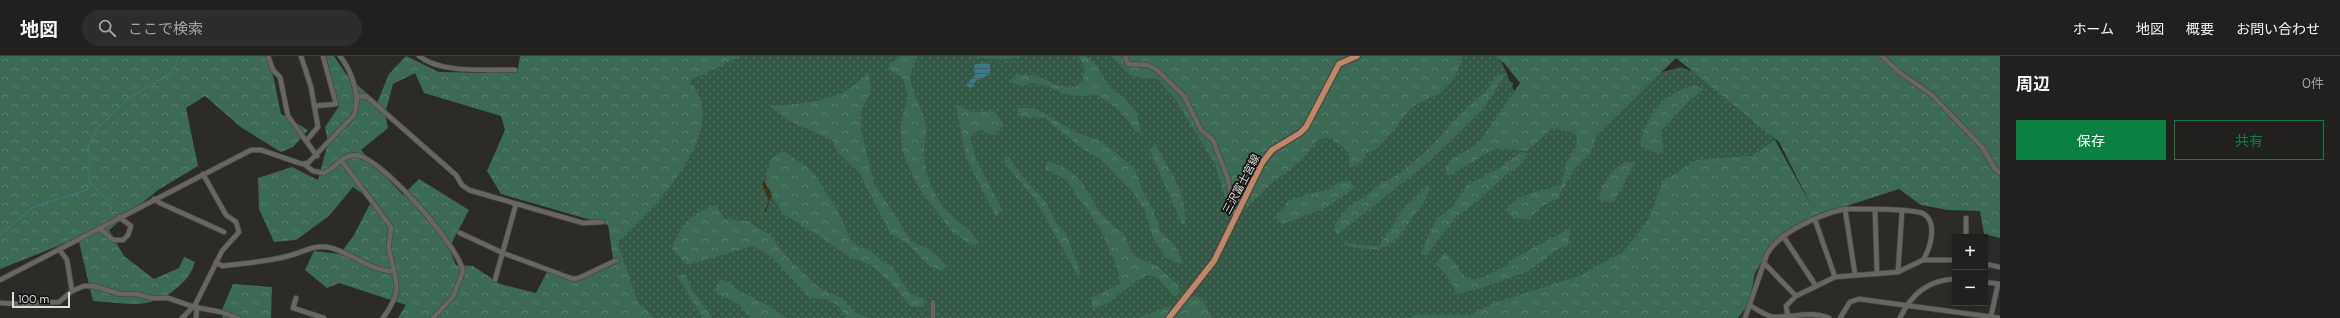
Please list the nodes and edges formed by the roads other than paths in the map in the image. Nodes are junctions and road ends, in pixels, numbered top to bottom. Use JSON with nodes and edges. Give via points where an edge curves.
{"nodes":[{"id":1,"x":268,"y":56,"type":"edge"},
{"id":2,"x":301,"y":56,"type":"edge"},
{"id":3,"x":323,"y":56,"type":"edge"},
{"id":4,"x":340,"y":56,"type":"edge"},
{"id":5,"x":420,"y":56,"type":"edge"},
{"id":6,"x":1125,"y":56,"type":"edge"},
{"id":7,"x":1357,"y":56,"type":"edge"},
{"id":8,"x":1882,"y":56,"type":"edge"},
{"id":9,"x":515,"y":70,"type":"dead end"},
{"id":10,"x":356,"y":97,"type":"junction"},
{"id":11,"x":314,"y":106,"type":"junction"},
{"id":12,"x":306,"y":141,"type":"junction"},
{"id":13,"x":317,"y":156,"type":"junction"},
{"id":14,"x":341,"y":160,"type":"junction"},
{"id":15,"x":304,"y":164,"type":"junction"},
{"id":16,"x":2000,"y":172,"type":"edge"},
{"id":17,"x":203,"y":174,"type":"junction"},
{"id":18,"x":154,"y":199,"type":"junction"},
{"id":19,"x":516,"y":204,"type":"junction"},
{"id":20,"x":1845,"y":209,"type":"junction"},
{"id":21,"x":1875,"y":210,"type":"junction"},
{"id":22,"x":1902,"y":211,"type":"junction"},
{"id":23,"x":1236,"y":215,"type":"junction"},
{"id":24,"x":120,"y":217,"type":"junction"},
{"id":25,"x":1966,"y":218,"type":"dead end"},
{"id":26,"x":1815,"y":220,"type":"junction"},
{"id":27,"x":602,"y":222,"type":"dead end"},
{"id":28,"x":99,"y":228,"type":"junction"},
{"id":29,"x":224,"y":232,"type":"dead end"},
{"id":30,"x":460,"y":233,"type":"dead end"},
{"id":31,"x":1966,"y":234,"type":"edge"},
{"id":32,"x":1784,"y":236,"type":"junction"},
{"id":33,"x":59,"y":249,"type":"junction"},
{"id":34,"x":503,"y":253,"type":"junction"},
{"id":35,"x":617,"y":260,"type":"dead end"},
{"id":36,"x":1923,"y":260,"type":"junction"},
{"id":37,"x":1952,"y":260,"type":"edge"},
{"id":38,"x":216,"y":262,"type":"junction"},
{"id":39,"x":1764,"y":263,"type":"junction"},
{"id":40,"x":1988,"y":265,"type":"edge"},
{"id":41,"x":2000,"y":267,"type":"edge"},
{"id":42,"x":393,"y":271,"type":"junction"},
{"id":43,"x":1898,"y":272,"type":"junction"},
{"id":44,"x":1855,"y":274,"type":"junction"},
{"id":45,"x":1877,"y":274,"type":"junction"},
{"id":46,"x":1835,"y":277,"type":"junction"},
{"id":47,"x":1952,"y":279,"type":"edge"},
{"id":48,"x":0,"y":280,"type":"edge"},
{"id":49,"x":495,"y":280,"type":"dead end"},
{"id":50,"x":1988,"y":282,"type":"edge"},
{"id":51,"x":1999,"y":284,"type":"edge"},
{"id":52,"x":1816,"y":286,"type":"junction"},
{"id":53,"x":72,"y":291,"type":"junction"},
{"id":54,"x":1796,"y":296,"type":"junction"},
{"id":55,"x":296,"y":298,"type":"dead end"},
{"id":56,"x":0,"y":302,"type":"edge"},
{"id":57,"x":933,"y":302,"type":"dead end"},
{"id":58,"x":1906,"y":304,"type":"junction"},
{"id":59,"x":1751,"y":306,"type":"junction"},
{"id":60,"x":194,"y":307,"type":"junction"},
{"id":61,"x":1965,"y":315,"type":"edge"},
{"id":62,"x":1991,"y":316,"type":"junction"},
{"id":63,"x":182,"y":318,"type":"edge"},
{"id":64,"x":196,"y":318,"type":"edge"},
{"id":65,"x":238,"y":318,"type":"edge"},
{"id":66,"x":324,"y":318,"type":"edge"},
{"id":67,"x":383,"y":318,"type":"edge"},
{"id":68,"x":433,"y":318,"type":"edge"},
{"id":69,"x":933,"y":318,"type":"edge"},
{"id":70,"x":1169,"y":318,"type":"edge"},
{"id":71,"x":1745,"y":318,"type":"edge"},
{"id":72,"x":1788,"y":318,"type":"edge"},
{"id":73,"x":1829,"y":318,"type":"edge"},
{"id":74,"x":1840,"y":318,"type":"edge"},
{"id":75,"x":1900,"y":318,"type":"edge"},
{"id":76,"x":2000,"y":318,"type":"edge"}],
"edges":[{"from":1,"to":12,"type":"street","via":[[273,70],[280,77],[288,116]]},
{"from":2,"to":11,"type":"street"},
{"from":3,"to":11,"type":"street","via":[[336,104]]},
{"from":4,"to":10,"type":"street","via":[[350,71]]},
{"from":5,"to":9,"type":"street","via":[[427,62],[445,67]]},
{"from":6,"to":23,"type":"street","via":[[1128,64],[1156,68],[1184,96],[1201,130],[1213,140],[1228,180]]},
{"from":7,"to":23,"type":"main road","name":"三沢富士宮線","via":[[1339,64],[1306,127],[1272,150],[1262,163]]},
{"from":8,"to":16,"type":"street","via":[[1899,72],[1932,95],[1982,148],[1995,169]]},
{"from":10,"to":13,"type":"street","via":[[354,116]]},
{"from":10,"to":19,"type":"street","via":[[366,96],[456,175],[462,185],[469,190]]},
{"from":11,"to":12,"type":"street","via":[[318,127]]},
{"from":12,"to":13,"type":"street"},
{"from":13,"to":15,"type":"street"},
{"from":14,"to":15,"type":"street","via":[[324,172],[313,171]]},
{"from":14,"to":42,"type":"street","via":[[391,227],[389,247]]},
{"from":14,"to":68,"type":"street","via":[[355,155],[368,159],[410,196],[457,253],[463,271],[458,289]]},
{"from":15,"to":17,"type":"street","via":[[256,149]]},
{"from":17,"to":18,"type":"street"},
{"from":17,"to":38,"type":"street","via":[[226,215],[236,222],[238,227],[237,235]]},
{"from":18,"to":24,"type":"street"},
{"from":18,"to":29,"type":"street"},
{"from":19,"to":27,"type":"street","via":[[583,223]]},
{"from":19,"to":34,"type":"street"},
{"from":20,"to":21,"type":"street"},
{"from":20,"to":26,"type":"street"},
{"from":20,"to":44,"type":"street"},
{"from":21,"to":22,"type":"street"},
{"from":21,"to":45,"type":"street"},
{"from":22,"to":36,"type":"street","via":[[1918,212],[1928,220],[1931,227],[1930,241]]},
{"from":22,"to":43,"type":"street"},
{"from":23,"to":70,"type":"main road","name":"三沢富士宮線","via":[[1214,261]]},
{"from":24,"to":28,"type":"street"},
{"from":24,"to":28,"type":"street","via":[[131,226],[123,240],[113,240]]},
{"from":25,"to":31,"type":"street"},
{"from":26,"to":32,"type":"street"},
{"from":26,"to":46,"type":"street"},
{"from":28,"to":33,"type":"street"},
{"from":30,"to":34,"type":"street"},
{"from":32,"to":39,"type":"street","via":[[1772,245]]},
{"from":32,"to":52,"type":"street"},
{"from":33,"to":48,"type":"street"},
{"from":33,"to":53,"type":"street","via":[[67,260]]},
{"from":34,"to":35,"type":"street","via":[[573,279]]},
{"from":34,"to":49,"type":"street"},
{"from":36,"to":37,"type":"street"},
{"from":36,"to":43,"type":"street"},
{"from":38,"to":42,"type":"street","via":[[222,266],[242,264],[288,257],[312,248],[325,247],[343,252],[377,268]]},
{"from":38,"to":60,"type":"street"},
{"from":39,"to":54,"type":"street"},
{"from":39,"to":59,"type":"street"},
{"from":40,"to":41,"type":"street"},
{"from":42,"to":67,"type":"street","via":[[398,283],[397,289],[394,301]]},
{"from":43,"to":45,"type":"street"},
{"from":44,"to":45,"type":"street"},
{"from":44,"to":46,"type":"street"},
{"from":46,"to":52,"type":"street"},
{"from":47,"to":58,"type":"street","via":[[1929,285]]},
{"from":50,"to":51,"type":"street"},
{"from":51,"to":62,"type":"street"},
{"from":52,"to":54,"type":"street"},
{"from":53,"to":56,"type":"street","via":[[59,302]]},
{"from":53,"to":60,"type":"street","via":[[84,286],[93,286],[120,294],[168,298]]},
{"from":54,"to":72,"type":"street","via":[[1786,306]]},
{"from":55,"to":66,"type":"street","via":[[293,308]]},
{"from":57,"to":69,"type":"street"},
{"from":58,"to":61,"type":"street"},
{"from":58,"to":74,"type":"street","via":[[1854,299],[1845,306]]},
{"from":58,"to":75,"type":"street"},
{"from":59,"to":71,"type":"street"},
{"from":59,"to":72,"type":"street","via":[[1765,315]]},
{"from":60,"to":63,"type":"street"},
{"from":60,"to":64,"type":"street"},
{"from":60,"to":65,"type":"street"},
{"from":61,"to":62,"type":"street"},
{"from":62,"to":76,"type":"street"},
{"from":72,"to":73,"type":"street","via":[[1810,314]]}]}
